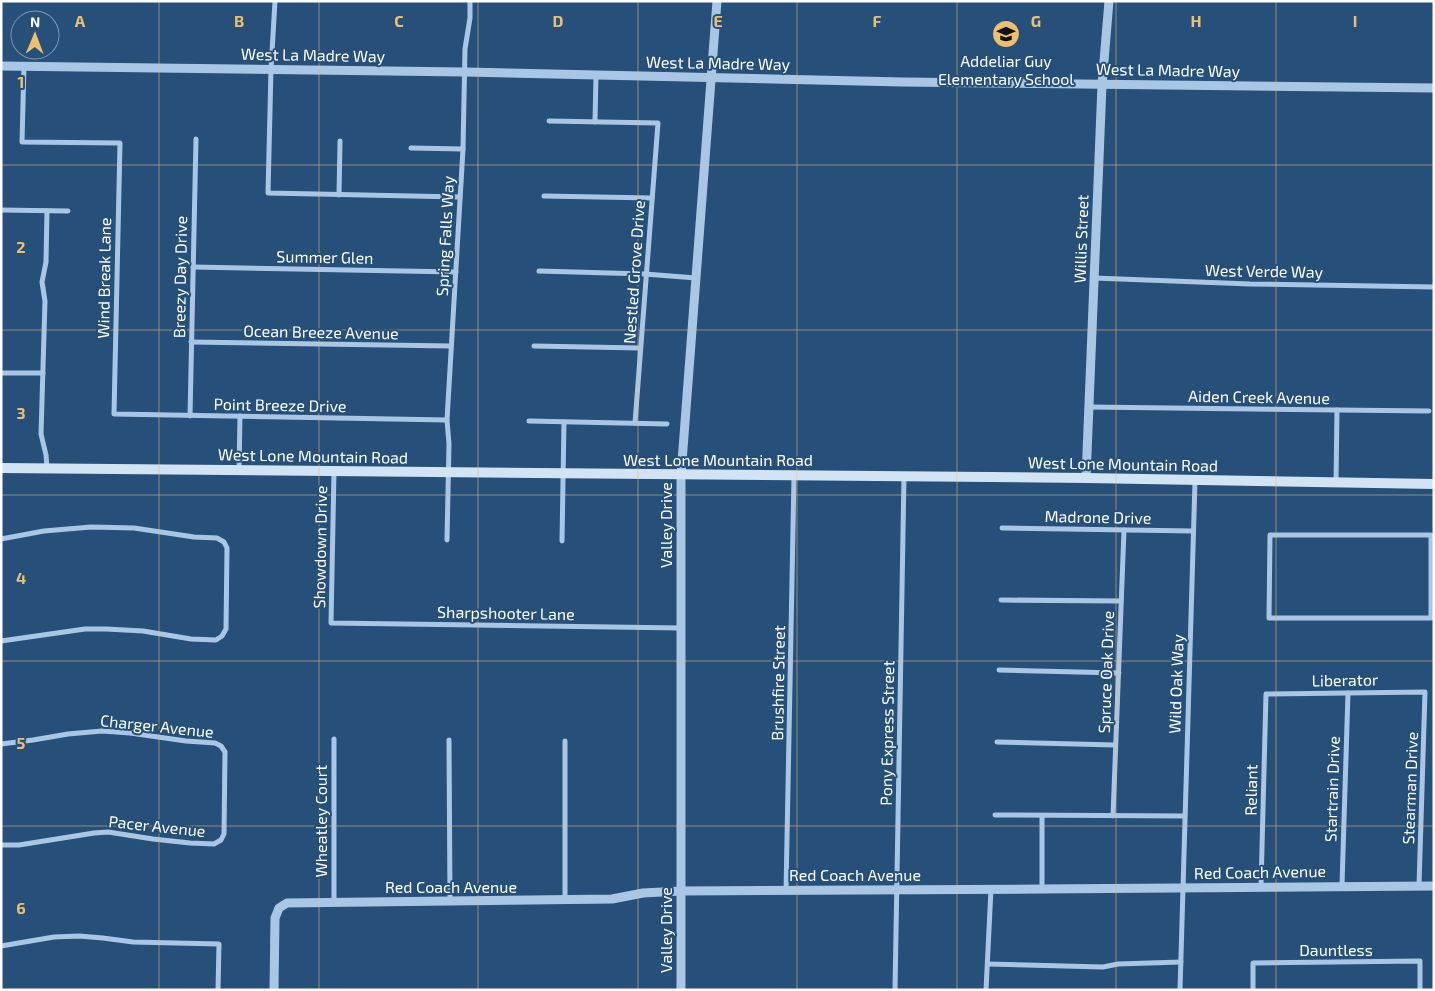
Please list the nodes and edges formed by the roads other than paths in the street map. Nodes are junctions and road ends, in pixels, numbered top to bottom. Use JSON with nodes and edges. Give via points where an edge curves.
{"nodes":[{"id":1,"x":275,"y":1,"type":"edge"},
{"id":2,"x":470,"y":1,"type":"edge"},
{"id":3,"x":717,"y":1,"type":"edge"},
{"id":4,"x":1109,"y":1,"type":"edge"},
{"id":5,"x":1,"y":66,"type":"edge"},
{"id":6,"x":24,"y":66,"type":"junction"},
{"id":7,"x":271,"y":69,"type":"junction"},
{"id":8,"x":464,"y":72,"type":"junction"},
{"id":9,"x":596,"y":75,"type":"junction"},
{"id":10,"x":710,"y":77,"type":"junction"},
{"id":11,"x":1102,"y":84,"type":"junction"},
{"id":12,"x":1434,"y":88,"type":"edge"},
{"id":13,"x":549,"y":121,"type":"dead end"},
{"id":14,"x":595,"y":122,"type":"junction"},
{"id":15,"x":196,"y":139,"type":"dead end"},
{"id":16,"x":340,"y":140,"type":"dead end"},
{"id":17,"x":412,"y":148,"type":"dead end"},
{"id":18,"x":463,"y":149,"type":"junction"},
{"id":19,"x":339,"y":195,"type":"junction"},
{"id":20,"x":460,"y":196,"type":"junction"},
{"id":21,"x":544,"y":196,"type":"dead end"},
{"id":22,"x":652,"y":198,"type":"junction"},
{"id":23,"x":1,"y":210,"type":"edge"},
{"id":24,"x":47,"y":211,"type":"junction"},
{"id":25,"x":68,"y":211,"type":"dead end"},
{"id":26,"x":193,"y":267,"type":"junction"},
{"id":27,"x":539,"y":271,"type":"dead end"},
{"id":28,"x":456,"y":272,"type":"junction"},
{"id":29,"x":646,"y":274,"type":"junction"},
{"id":30,"x":696,"y":278,"type":"junction"},
{"id":31,"x":1094,"y":278,"type":"junction"},
{"id":32,"x":1434,"y":287,"type":"edge"},
{"id":33,"x":191,"y":342,"type":"junction"},
{"id":34,"x":451,"y":346,"type":"junction"},
{"id":35,"x":534,"y":346,"type":"dead end"},
{"id":36,"x":640,"y":348,"type":"junction"},
{"id":37,"x":1,"y":373,"type":"edge"},
{"id":38,"x":44,"y":373,"type":"junction"},
{"id":39,"x":1089,"y":408,"type":"junction"},
{"id":40,"x":1337,"y":410,"type":"junction"},
{"id":41,"x":1429,"y":412,"type":"dead end"},
{"id":42,"x":114,"y":414,"type":"joint"},
{"id":43,"x":190,"y":416,"type":"junction"},
{"id":44,"x":240,"y":416,"type":"junction"},
{"id":45,"x":447,"y":420,"type":"junction"},
{"id":46,"x":529,"y":422,"type":"dead end"},
{"id":47,"x":564,"y":422,"type":"junction"},
{"id":48,"x":635,"y":423,"type":"junction"},
{"id":49,"x":667,"y":424,"type":"dead end"},
{"id":50,"x":1,"y":468,"type":"edge"},
{"id":51,"x":47,"y":469,"type":"junction"},
{"id":52,"x":239,"y":471,"type":"junction"},
{"id":53,"x":334,"y":472,"type":"junction"},
{"id":54,"x":448,"y":473,"type":"junction"},
{"id":55,"x":563,"y":474,"type":"junction"},
{"id":56,"x":680,"y":475,"type":"junction"},
{"id":57,"x":794,"y":476,"type":"junction"},
{"id":58,"x":904,"y":476,"type":"junction"},
{"id":59,"x":1086,"y":478,"type":"junction"},
{"id":60,"x":1195,"y":481,"type":"junction"},
{"id":61,"x":1336,"y":483,"type":"junction"},
{"id":62,"x":1434,"y":484,"type":"edge"},
{"id":63,"x":1002,"y":528,"type":"dead end"},
{"id":64,"x":1124,"y":530,"type":"junction"},
{"id":65,"x":1193,"y":531,"type":"junction"},
{"id":66,"x":1,"y":539,"type":"edge"},
{"id":67,"x":447,"y":540,"type":"dead end"},
{"id":68,"x":562,"y":542,"type":"dead end"},
{"id":69,"x":1432,"y":575,"type":"edge"},
{"id":70,"x":1001,"y":600,"type":"dead end"},
{"id":71,"x":1122,"y":602,"type":"junction"},
{"id":72,"x":331,"y":623,"type":"joint"},
{"id":73,"x":681,"y":628,"type":"junction"},
{"id":74,"x":1,"y":641,"type":"edge"},
{"id":75,"x":999,"y":670,"type":"dead end"},
{"id":76,"x":1119,"y":673,"type":"junction"},
{"id":77,"x":1425,"y":692,"type":"joint"},
{"id":78,"x":1348,"y":693,"type":"junction"},
{"id":79,"x":1266,"y":694,"type":"joint"},
{"id":80,"x":334,"y":739,"type":"dead end"},
{"id":81,"x":449,"y":740,"type":"dead end"},
{"id":82,"x":565,"y":741,"type":"dead end"},
{"id":83,"x":997,"y":742,"type":"dead end"},
{"id":84,"x":1,"y":744,"type":"edge"},
{"id":85,"x":1115,"y":745,"type":"junction"},
{"id":86,"x":995,"y":815,"type":"dead end"},
{"id":87,"x":1042,"y":816,"type":"junction"},
{"id":88,"x":1113,"y":816,"type":"junction"},
{"id":89,"x":1185,"y":816,"type":"junction"},
{"id":90,"x":221,"y":840,"type":"joint"},
{"id":91,"x":1,"y":845,"type":"edge"},
{"id":92,"x":1261,"y":886,"type":"junction"},
{"id":93,"x":1342,"y":886,"type":"junction"},
{"id":94,"x":1419,"y":886,"type":"junction"},
{"id":95,"x":1434,"y":886,"type":"edge"},
{"id":96,"x":1183,"y":888,"type":"junction"},
{"id":97,"x":1042,"y":889,"type":"junction"},
{"id":98,"x":896,"y":890,"type":"junction"},
{"id":99,"x":991,"y":890,"type":"junction"},
{"id":100,"x":681,"y":891,"type":"junction"},
{"id":101,"x":786,"y":891,"type":"junction"},
{"id":102,"x":565,"y":901,"type":"junction"},
{"id":103,"x":450,"y":902,"type":"junction"},
{"id":104,"x":334,"y":903,"type":"junction"},
{"id":105,"x":1,"y":946,"type":"edge"},
{"id":106,"x":1181,"y":962,"type":"junction"},
{"id":107,"x":988,"y":964,"type":"junction"},
{"id":108,"x":218,"y":990,"type":"edge"},
{"id":109,"x":274,"y":990,"type":"edge"},
{"id":110,"x":681,"y":990,"type":"edge"},
{"id":111,"x":895,"y":990,"type":"edge"},
{"id":112,"x":986,"y":990,"type":"edge"},
{"id":113,"x":1180,"y":990,"type":"edge"},
{"id":114,"x":1253,"y":990,"type":"edge"},
{"id":115,"x":1420,"y":990,"type":"edge"}],
"edges":[{"from":1,"to":7,"type":"street"},
{"from":2,"to":8,"type":"street","name":"Spring Falls Way"},
{"from":3,"to":10,"type":"street","name":"Valley Drive"},
{"from":4,"to":11,"type":"street","name":"Willis Street"},
{"from":5,"to":6,"type":"street","name":"West La Madre Way"},
{"from":6,"to":7,"type":"street","name":"West La Madre Way"},
{"from":6,"to":42,"type":"street","name":"Wind Break Lane","via":[[22,142],[120,143]]},
{"from":7,"to":8,"type":"street","name":"West La Madre Way"},
{"from":7,"to":19,"type":"street","via":[[268,193]]},
{"from":8,"to":9,"type":"street","name":"West La Madre Way"},
{"from":8,"to":18,"type":"street","name":"Spring Falls Way"},
{"from":9,"to":10,"type":"street","name":"West La Madre Way"},
{"from":9,"to":14,"type":"street"},
{"from":10,"to":11,"type":"street","name":"West La Madre Way"},
{"from":10,"to":30,"type":"street","name":"Valley Drive"},
{"from":11,"to":12,"type":"street","name":"West La Madre Way"},
{"from":11,"to":31,"type":"street","name":"Willis Street"},
{"from":13,"to":14,"type":"street"},
{"from":14,"to":22,"type":"street","name":"Nestled Grove Drive","via":[[658,123]]},
{"from":15,"to":26,"type":"street","name":"Breezy Day Drive"},
{"from":16,"to":19,"type":"street"},
{"from":17,"to":18,"type":"street"},
{"from":18,"to":20,"type":"street","name":"Spring Falls Way"},
{"from":19,"to":20,"type":"street"},
{"from":20,"to":28,"type":"street","name":"Spring Falls Way"},
{"from":21,"to":22,"type":"street"},
{"from":22,"to":29,"type":"street","name":"Nestled Grove Drive"},
{"from":23,"to":24,"type":"street"},
{"from":24,"to":25,"type":"street"},
{"from":24,"to":38,"type":"street","via":[[46,262],[42,282],[45,301]]},
{"from":26,"to":28,"type":"street","name":"Summer Glen"},
{"from":26,"to":33,"type":"street","name":"Breezy Day Drive"},
{"from":27,"to":29,"type":"street"},
{"from":28,"to":34,"type":"street","name":"Spring Falls Way"},
{"from":29,"to":30,"type":"street"},
{"from":29,"to":36,"type":"street","name":"Nestled Grove Drive"},
{"from":30,"to":56,"type":"street","name":"Valley Drive"},
{"from":31,"to":32,"type":"street","name":"West Verde Way"},
{"from":31,"to":39,"type":"street","name":"Willis Street"},
{"from":33,"to":34,"type":"street","name":"Ocean Breeze Avenue"},
{"from":33,"to":43,"type":"street","name":"Breezy Day Drive"},
{"from":34,"to":45,"type":"street","name":"Spring Falls Way"},
{"from":35,"to":36,"type":"street"},
{"from":36,"to":48,"type":"street","name":"Nestled Grove Drive"},
{"from":37,"to":38,"type":"street"},
{"from":38,"to":51,"type":"street","via":[[41,434]]},
{"from":39,"to":40,"type":"street","name":"Aiden Creek Avenue"},
{"from":39,"to":59,"type":"street","name":"Willis Street"},
{"from":40,"to":41,"type":"street","name":"Aiden Creek Avenue"},
{"from":40,"to":61,"type":"street"},
{"from":42,"to":43,"type":"street","name":"Point Breeze Drive"},
{"from":43,"to":44,"type":"street","name":"Point Breeze Drive"},
{"from":44,"to":45,"type":"street","name":"Point Breeze Drive"},
{"from":44,"to":52,"type":"street"},
{"from":45,"to":54,"type":"street","name":"Spring Falls Way"},
{"from":46,"to":47,"type":"street"},
{"from":47,"to":48,"type":"street"},
{"from":47,"to":55,"type":"street"},
{"from":48,"to":49,"type":"street"},
{"from":50,"to":51,"type":"main road","name":"West Lone Mountain Road"},
{"from":51,"to":52,"type":"main road","name":"West Lone Mountain Road"},
{"from":52,"to":53,"type":"main road","name":"West Lone Mountain Road"},
{"from":53,"to":54,"type":"main road","name":"West Lone Mountain Road"},
{"from":53,"to":72,"type":"street","name":"Showdown Drive"},
{"from":54,"to":55,"type":"main road","name":"West Lone Mountain Road"},
{"from":54,"to":67,"type":"street","name":"Spring Falls Way"},
{"from":55,"to":56,"type":"main road","name":"West Lone Mountain Road"},
{"from":55,"to":68,"type":"street"},
{"from":56,"to":57,"type":"main road","name":"West Lone Mountain Road"},
{"from":56,"to":73,"type":"street","name":"Valley Drive"},
{"from":57,"to":58,"type":"main road","name":"West Lone Mountain Road"},
{"from":57,"to":101,"type":"street","name":"Brushfire Street"},
{"from":58,"to":59,"type":"main road","name":"West Lone Mountain Road"},
{"from":58,"to":98,"type":"street","name":"Pony Express Street"},
{"from":59,"to":60,"type":"main road","name":"West Lone Mountain Road"},
{"from":60,"to":61,"type":"main road","name":"West Lone Mountain Road"},
{"from":60,"to":65,"type":"street","name":"Wild Oak Way"},
{"from":61,"to":62,"type":"main road","name":"West Lone Mountain Road"},
{"from":63,"to":64,"type":"street","name":"Madrone Drive"},
{"from":64,"to":65,"type":"street","name":"Madrone Drive"},
{"from":64,"to":71,"type":"street","name":"Spruce Oak Drive"},
{"from":65,"to":89,"type":"street","name":"Wild Oak Way"},
{"from":66,"to":74,"type":"street","via":[[91,527],[134,528],[217,538],[227,548],[226,629],[216,640],[143,631],[85,629]]},
{"from":69,"to":69,"type":"street","via":[[1431,535],[1270,534],[1269,618],[1431,618]]},
{"from":70,"to":71,"type":"street"},
{"from":71,"to":76,"type":"street","name":"Spruce Oak Drive"},
{"from":72,"to":73,"type":"street","name":"Sharpshooter Lane"},
{"from":73,"to":100,"type":"street","name":"Valley Drive"},
{"from":75,"to":76,"type":"street"},
{"from":76,"to":85,"type":"street","name":"Spruce Oak Drive"},
{"from":77,"to":78,"type":"street","name":"Liberator"},
{"from":77,"to":94,"type":"street","name":"Stearman Drive"},
{"from":78,"to":79,"type":"street","name":"Liberator"},
{"from":78,"to":93,"type":"street","name":"Startrain Drive"},
{"from":79,"to":92,"type":"street","name":"Reliant"},
{"from":80,"to":104,"type":"street","name":"Wheatley Court"},
{"from":81,"to":103,"type":"street"},
{"from":82,"to":102,"type":"street"},
{"from":83,"to":85,"type":"street"},
{"from":84,"to":90,"type":"street","name":"Charger Avenue","via":[[102,731],[215,743],[225,752],[224,834]]},
{"from":85,"to":88,"type":"street","name":"Spruce Oak Drive"},
{"from":86,"to":87,"type":"street"},
{"from":87,"to":88,"type":"street"},
{"from":87,"to":97,"type":"street"},
{"from":88,"to":89,"type":"street"},
{"from":89,"to":96,"type":"street","name":"Wild Oak Way"},
{"from":90,"to":91,"type":"street","name":"Pacer Avenue","via":[[214,844],[190,843],[108,832]]},
{"from":92,"to":93,"type":"street","name":"Red Coach Avenue"},
{"from":92,"to":96,"type":"street","name":"Red Coach Avenue"},
{"from":93,"to":94,"type":"street","name":"Red Coach Avenue"},
{"from":94,"to":95,"type":"street","name":"Red Coach Avenue"},
{"from":96,"to":97,"type":"street","name":"Red Coach Avenue"},
{"from":96,"to":106,"type":"street","name":"Wild Oak Way"},
{"from":97,"to":99,"type":"street","name":"Red Coach Avenue"},
{"from":98,"to":99,"type":"street","name":"Red Coach Avenue"},
{"from":98,"to":101,"type":"street","name":"Red Coach Avenue"},
{"from":98,"to":111,"type":"street","name":"Pony Express Street"},
{"from":99,"to":107,"type":"street"},
{"from":100,"to":101,"type":"street","name":"Red Coach Avenue"},
{"from":100,"to":102,"type":"street","name":"Red Coach Avenue","via":[[643,893],[612,900]]},
{"from":100,"to":110,"type":"street","name":"Valley Drive"},
{"from":102,"to":103,"type":"street","name":"Red Coach Avenue"},
{"from":103,"to":104,"type":"street","name":"Red Coach Avenue"},
{"from":104,"to":109,"type":"street","name":"Red Coach Avenue","via":[[287,903],[279,908],[275,918]]},
{"from":105,"to":108,"type":"street","via":[[79,936],[133,942],[219,944]]},
{"from":106,"to":107,"type":"street","via":[[1103,967]]},
{"from":106,"to":113,"type":"street","name":"Wild Oak Way"},
{"from":107,"to":112,"type":"street"},
{"from":114,"to":115,"type":"street","name":"Dauntless","via":[[1253,963],[1420,962]]}]}
